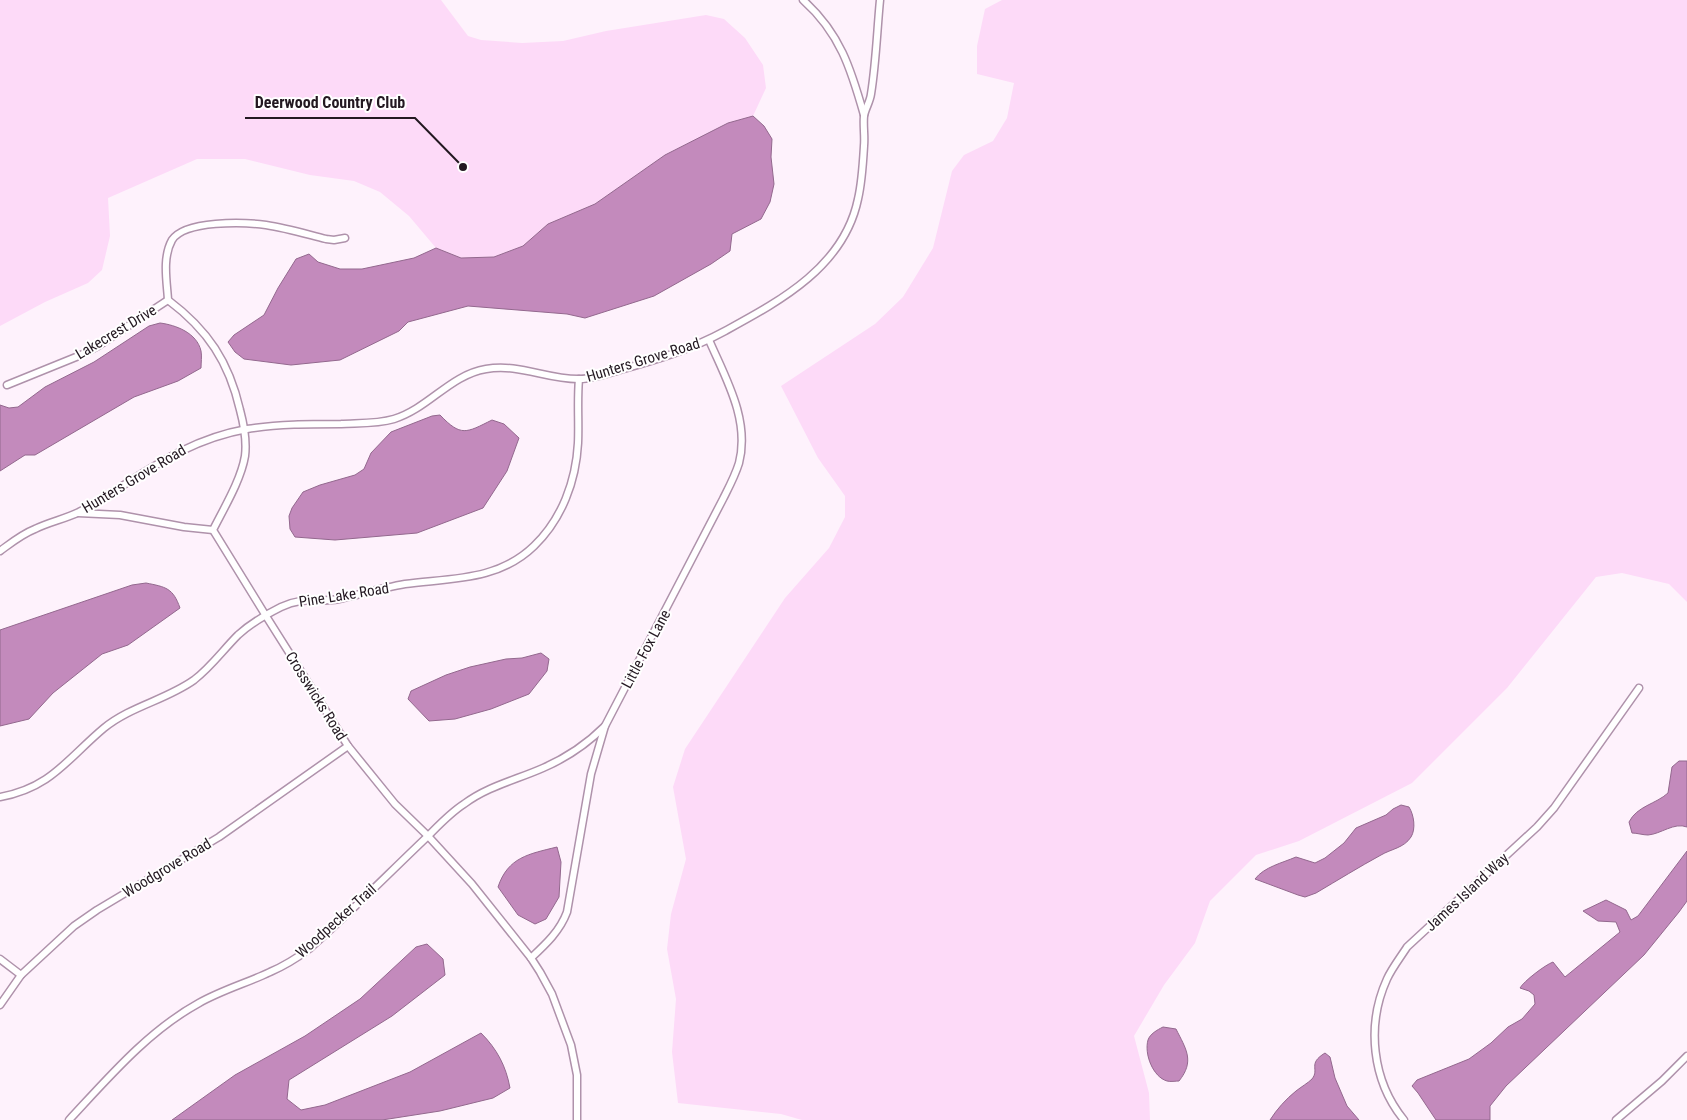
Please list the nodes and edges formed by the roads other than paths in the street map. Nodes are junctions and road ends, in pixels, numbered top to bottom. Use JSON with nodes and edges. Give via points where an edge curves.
{"nodes":[{"id":1,"x":803,"y":0,"type":"edge"},
{"id":2,"x":880,"y":0,"type":"edge"},
{"id":3,"x":864,"y":115,"type":"junction"},
{"id":4,"x":345,"y":238,"type":"dead end"},
{"id":5,"x":168,"y":300,"type":"junction"},
{"id":6,"x":709,"y":340,"type":"junction"},
{"id":7,"x":579,"y":380,"type":"junction"},
{"id":8,"x":8,"y":385,"type":"dead end"},
{"id":9,"x":245,"y":430,"type":"junction"},
{"id":10,"x":76,"y":513,"type":"junction"},
{"id":11,"x":213,"y":530,"type":"junction"},
{"id":12,"x":0,"y":551,"type":"edge"},
{"id":13,"x":266,"y":616,"type":"junction"},
{"id":14,"x":1639,"y":688,"type":"dead end"},
{"id":15,"x":605,"y":726,"type":"junction"},
{"id":16,"x":348,"y":746,"type":"junction"},
{"id":17,"x":0,"y":797,"type":"edge"},
{"id":18,"x":428,"y":836,"type":"junction"},
{"id":19,"x":531,"y":958,"type":"junction"},
{"id":20,"x":0,"y":960,"type":"edge"},
{"id":21,"x":20,"y":975,"type":"junction"},
{"id":22,"x":0,"y":1005,"type":"edge"},
{"id":23,"x":1687,"y":1056,"type":"edge"},
{"id":24,"x":69,"y":1120,"type":"edge"},
{"id":25,"x":576,"y":1120,"type":"edge"},
{"id":26,"x":1404,"y":1120,"type":"edge"},
{"id":27,"x":1616,"y":1120,"type":"edge"}],
"edges":[{"from":1,"to":3,"type":"street","via":[[845,54]]},
{"from":2,"to":3,"type":"street","name":"Hunters Grove Road","via":[[872,91]]},
{"from":3,"to":6,"type":"street","name":"Hunters Grove Road","via":[[858,202],[845,234],[828,259],[799,286]]},
{"from":4,"to":5,"type":"street","via":[[326,239],[267,225],[235,222],[186,229],[178,232],[169,246],[166,259]]},
{"from":5,"to":8,"type":"street","name":"Lakecrest Drive","via":[[98,346]]},
{"from":5,"to":9,"type":"street","via":[[213,343],[234,386]]},
{"from":6,"to":7,"type":"street","name":"Hunters Grove Road","via":[[636,366]]},
{"from":6,"to":15,"type":"street","name":"Little Fox Lane","via":[[738,410],[742,440],[739,463]]},
{"from":7,"to":9,"type":"street","name":"Hunters Grove Road","via":[[510,368],[483,369],[455,380],[417,408],[389,420]]},
{"from":7,"to":13,"type":"street","name":"Pine Lake Road","via":[[577,457],[570,486],[555,521],[517,560],[497,571],[477,576],[404,584],[338,599],[303,600]]},
{"from":9,"to":10,"type":"street","name":"Hunters Grove Road","via":[[209,438],[178,451]]},
{"from":9,"to":11,"type":"street","via":[[244,457],[229,499]]},
{"from":10,"to":11,"type":"street","via":[[120,515],[184,528]]},
{"from":10,"to":12,"type":"street","name":"Hunters Grove Road","via":[[33,530]]},
{"from":11,"to":13,"type":"street","name":"Crosswicks Road"},
{"from":13,"to":16,"type":"street","name":"Crosswicks Road"},
{"from":13,"to":17,"type":"street","name":"Pine Lake Road","via":[[239,634],[195,679],[120,717],[52,775],[30,788]]},
{"from":14,"to":26,"type":"street","name":"James Island Way","via":[[1538,827],[1407,947],[1395,964],[1375,1016],[1376,1052],[1385,1088]]},
{"from":15,"to":18,"type":"street","name":"Woodpecker Trail","via":[[563,759],[486,790],[465,802]]},
{"from":15,"to":19,"type":"street","name":"Little Fox Lane","via":[[591,774],[567,912],[555,934]]},
{"from":16,"to":18,"type":"street","name":"Crosswicks Road","via":[[395,804]]},
{"from":16,"to":21,"type":"street","name":"Woodgrove Road","via":[[219,837],[89,916]]},
{"from":18,"to":19,"type":"street","name":"Crosswicks Road","via":[[472,884]]},
{"from":18,"to":24,"type":"street","name":"Woodpecker Trail","via":[[309,949],[269,973],[199,1003],[148,1038]]},
{"from":19,"to":25,"type":"street","name":"Crosswicks Road","via":[[552,994],[571,1045],[577,1075]]},
{"from":20,"to":21,"type":"street"},
{"from":21,"to":22,"type":"street","name":"Woodgrove Road"},
{"from":23,"to":27,"type":"street"}]}
